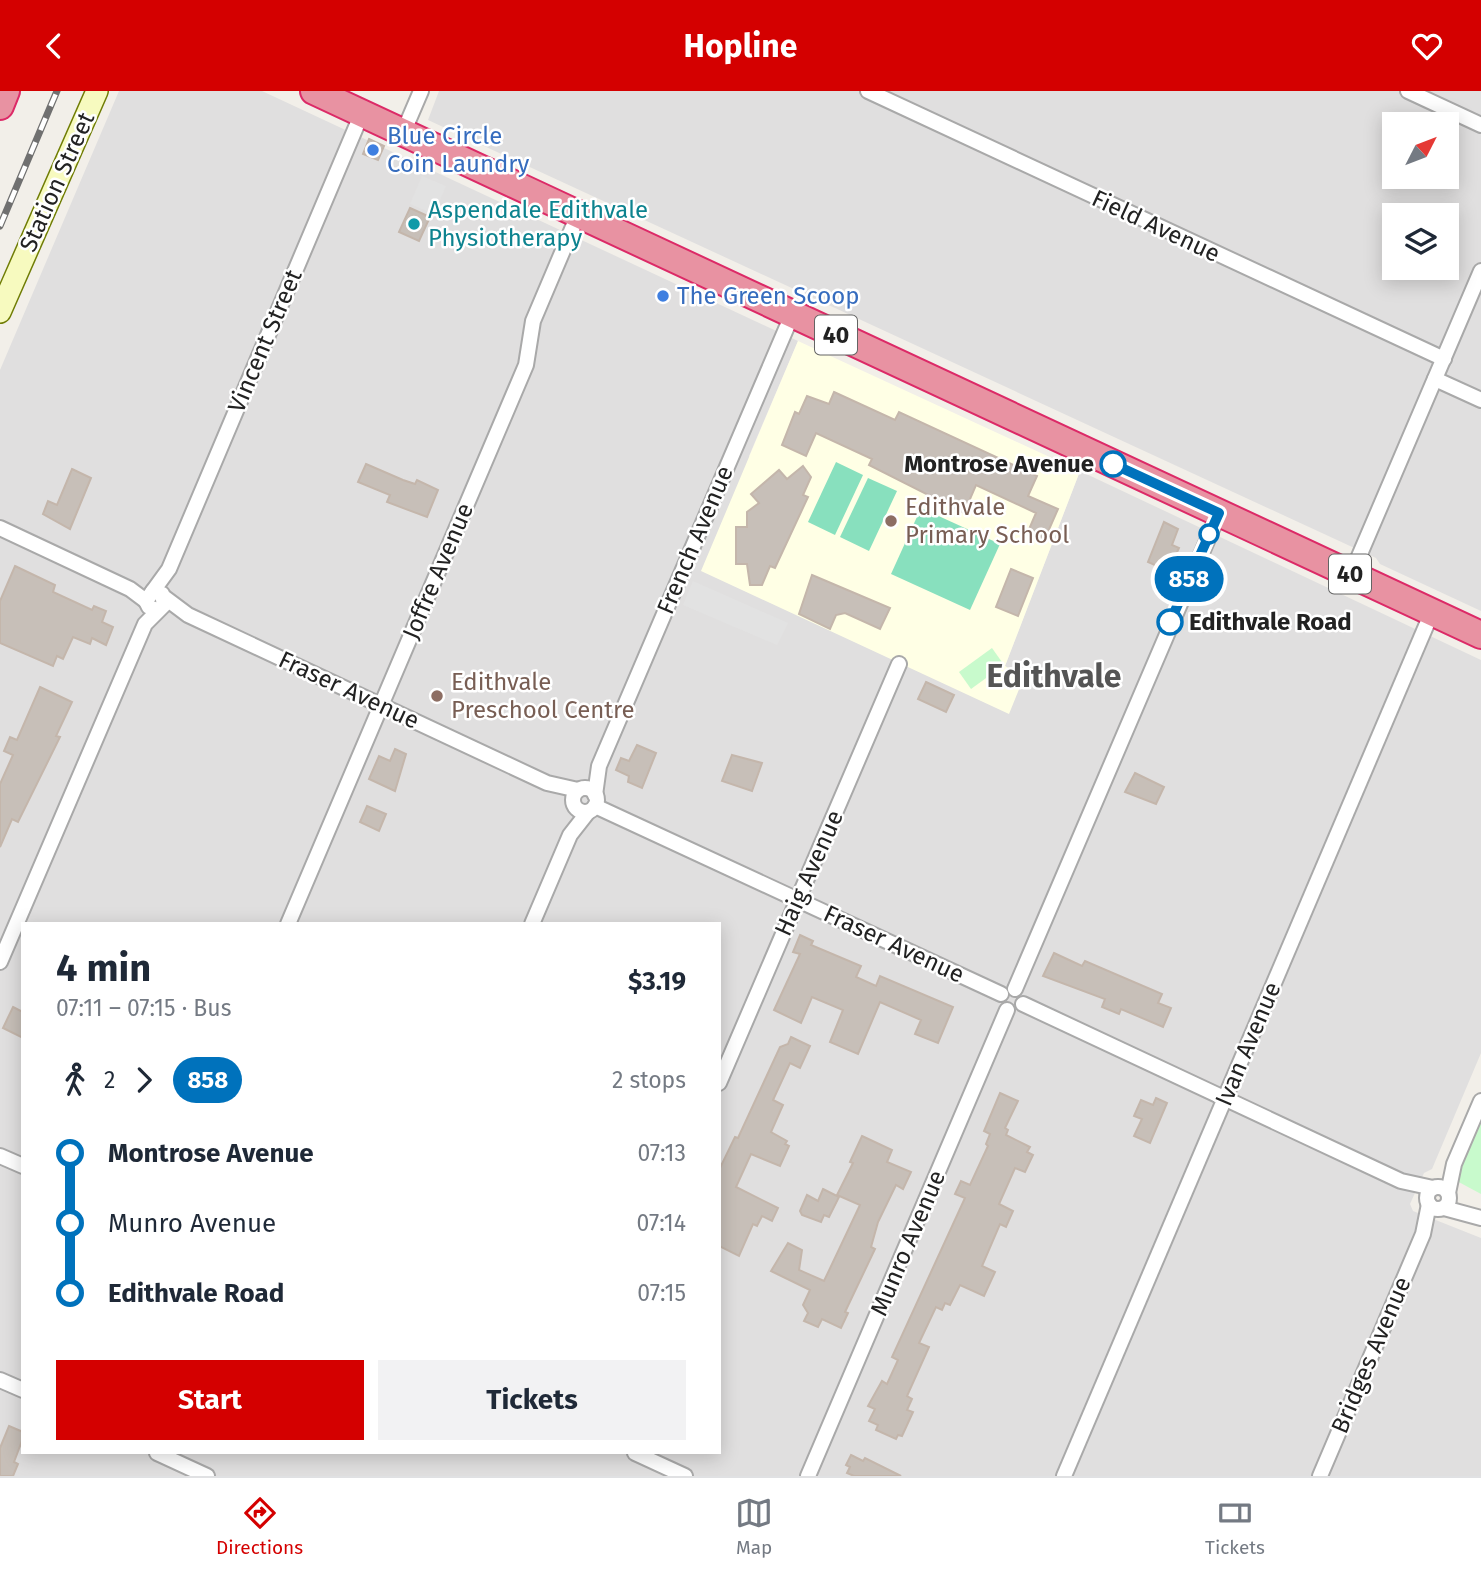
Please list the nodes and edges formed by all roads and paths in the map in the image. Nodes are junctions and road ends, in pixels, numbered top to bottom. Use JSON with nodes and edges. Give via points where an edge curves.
{"nodes":[{"id":1,"x":6,"y":91,"type":"edge"},
{"id":2,"x":97,"y":91,"type":"edge"},
{"id":3,"x":314,"y":91,"type":"edge"},
{"id":4,"x":421,"y":91,"type":"edge"},
{"id":5,"x":868,"y":91,"type":"edge"},
{"id":6,"x":1408,"y":91,"type":"edge"},
{"id":7,"x":0,"y":106,"type":"edge"},
{"id":8,"x":362,"y":113,"type":"junction"},
{"id":9,"x":1481,"y":125,"type":"edge"},
{"id":10,"x":403,"y":133,"type":"junction"},
{"id":11,"x":578,"y":215,"type":"junction"},
{"id":12,"x":1481,"y":271,"type":"edge"},
{"id":13,"x":0,"y":312,"type":"edge"},
{"id":14,"x":792,"y":315,"type":"junction"},
{"id":15,"x":1444,"y":359,"type":"junction"},
{"id":16,"x":1436,"y":379,"type":"junction"},
{"id":17,"x":1481,"y":400,"type":"edge"},
{"id":18,"x":1219,"y":513,"type":"junction"},
{"id":19,"x":0,"y":528,"type":"edge"},
{"id":20,"x":1351,"y":575,"type":"junction"},
{"id":21,"x":156,"y":600,"type":"junction"},
{"id":22,"x":1432,"y":613,"type":"junction"},
{"id":23,"x":1481,"y":635,"type":"edge"},
{"id":24,"x":899,"y":664,"type":"dead end"},
{"id":25,"x":381,"y":705,"type":"junction"},
{"id":26,"x":584,"y":800,"type":"junction"},
{"id":27,"x":797,"y":899,"type":"junction"},
{"id":28,"x":289,"y":922,"type":"edge"},
{"id":29,"x":533,"y":922,"type":"edge"},
{"id":30,"x":0,"y":962,"type":"edge"},
{"id":31,"x":1016,"y":989,"type":"junction"},
{"id":32,"x":1001,"y":994,"type":"junction"},
{"id":33,"x":1023,"y":1004,"type":"junction"},
{"id":34,"x":1007,"y":1010,"type":"junction"},
{"id":35,"x":721,"y":1078,"type":"edge"},
{"id":36,"x":1224,"y":1099,"type":"junction"},
{"id":37,"x":1481,"y":1101,"type":"edge"},
{"id":38,"x":0,"y":1156,"type":"edge"},
{"id":39,"x":21,"y":1165,"type":"edge"},
{"id":40,"x":1439,"y":1198,"type":"junction"},
{"id":41,"x":1479,"y":1217,"type":"edge"},
{"id":42,"x":0,"y":1380,"type":"edge"},
{"id":43,"x":21,"y":1389,"type":"edge"},
{"id":44,"x":158,"y":1454,"type":"edge"},
{"id":45,"x":637,"y":1454,"type":"edge"},
{"id":46,"x":207,"y":1476,"type":"edge"},
{"id":47,"x":685,"y":1476,"type":"edge"},
{"id":48,"x":808,"y":1476,"type":"edge"},
{"id":49,"x":1064,"y":1476,"type":"edge"},
{"id":50,"x":1320,"y":1476,"type":"edge"}],
"edges":[{"from":1,"to":7,"type":"highway"},
{"from":2,"to":13,"type":"street","name":"Station Street"},
{"from":3,"to":8,"type":"highway","number":"40"},
{"from":4,"to":10,"type":"street"},
{"from":5,"to":15,"type":"street","name":"Field Avenue"},
{"from":6,"to":9,"type":"street"},
{"from":8,"to":10,"type":"highway","number":"40"},
{"from":8,"to":21,"type":"street","name":"Vincent Street"},
{"from":10,"to":11,"type":"highway","number":"40"},
{"from":11,"to":14,"type":"highway","number":"40"},
{"from":11,"to":25,"type":"street","name":"Joffre Avenue","via":[[534,318],[526,365]]},
{"from":12,"to":15,"type":"street"},
{"from":14,"to":18,"type":"highway","number":"40"},
{"from":14,"to":26,"type":"street","name":"French Avenue","via":[[599,766],[593,770]]},
{"from":15,"to":16,"type":"street"},
{"from":16,"to":17,"type":"street"},
{"from":16,"to":20,"type":"street"},
{"from":18,"to":20,"type":"highway","number":"40"},
{"from":18,"to":31,"type":"street"},
{"from":19,"to":21,"type":"street"},
{"from":20,"to":22,"type":"highway","number":"40"},
{"from":21,"to":25,"type":"street","name":"Fraser Avenue"},
{"from":21,"to":30,"type":"street","name":"Vincent Street"},
{"from":22,"to":23,"type":"highway","number":"40"},
{"from":22,"to":36,"type":"street","name":"Ivan Avenue"},
{"from":24,"to":27,"type":"street","name":"Haig Avenue"},
{"from":25,"to":26,"type":"street","name":"Fraser Avenue"},
{"from":25,"to":28,"type":"street","name":"Joffre Avenue"},
{"from":26,"to":27,"type":"street","name":"Fraser Avenue"},
{"from":26,"to":29,"type":"street","name":"French Avenue"},
{"from":27,"to":32,"type":"street","name":"Fraser Avenue"},
{"from":27,"to":35,"type":"street","name":"Haig Avenue"},
{"from":31,"to":32,"type":"street"},
{"from":31,"to":33,"type":"street"},
{"from":32,"to":34,"type":"street","via":[[1000,1003]]},
{"from":33,"to":34,"type":"street","via":[[1015,1011]]},
{"from":33,"to":36,"type":"street"},
{"from":34,"to":48,"type":"street","name":"Munro Avenue"},
{"from":36,"to":40,"type":"street"},
{"from":36,"to":49,"type":"street","name":"Ivan Avenue"},
{"from":37,"to":40,"type":"street","name":"Bridges Avenue"},
{"from":38,"to":39,"type":"street"},
{"from":40,"to":41,"type":"street"},
{"from":40,"to":50,"type":"street","name":"Bridges Avenue"},
{"from":42,"to":43,"type":"street"},
{"from":44,"to":46,"type":"street"},
{"from":45,"to":47,"type":"street"}]}
